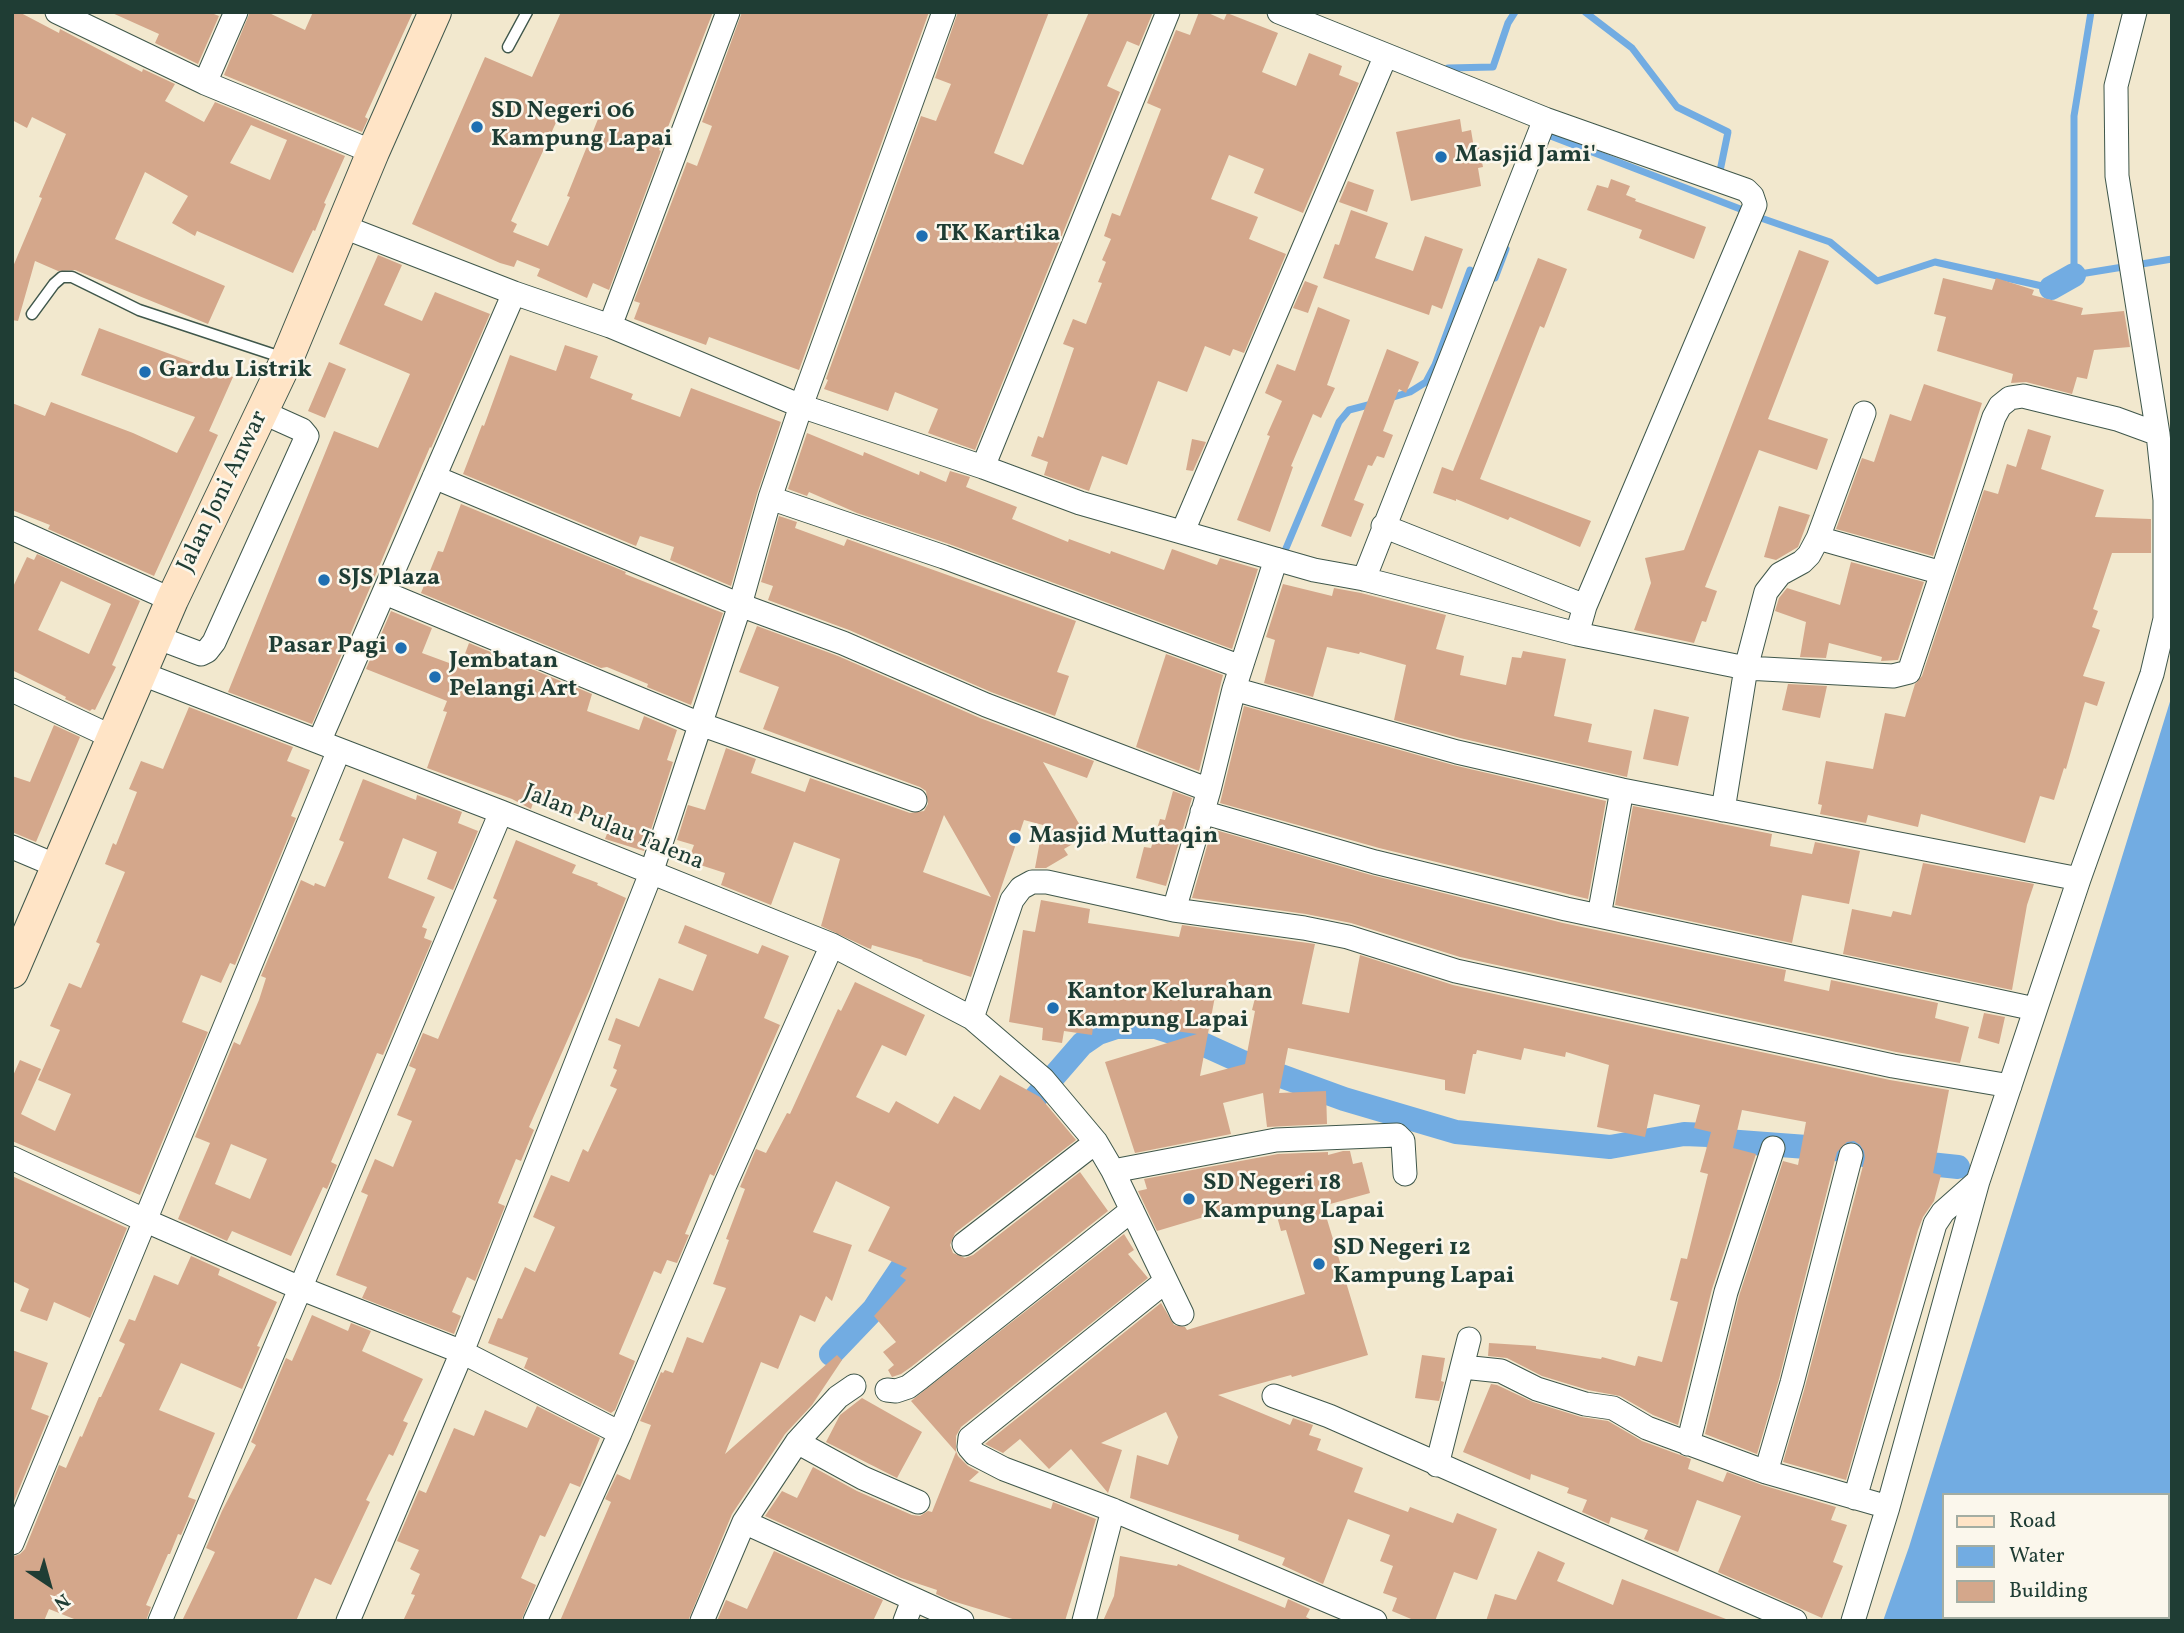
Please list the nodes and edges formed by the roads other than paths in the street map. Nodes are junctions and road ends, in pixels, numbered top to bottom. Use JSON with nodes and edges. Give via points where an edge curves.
{"nodes":[{"id":1,"x":57,"y":12,"type":"edge"},
{"id":2,"x":236,"y":12,"type":"edge"},
{"id":3,"x":435,"y":12,"type":"edge"},
{"id":4,"x":527,"y":12,"type":"edge"},
{"id":5,"x":728,"y":12,"type":"edge"},
{"id":6,"x":944,"y":12,"type":"edge"},
{"id":7,"x":1168,"y":12,"type":"edge"},
{"id":8,"x":1279,"y":12,"type":"edge"},
{"id":9,"x":2135,"y":12,"type":"edge"},
{"id":10,"x":508,"y":47,"type":"dead end"},
{"id":11,"x":1386,"y":55,"type":"junction"},
{"id":12,"x":205,"y":83,"type":"junction"},
{"id":13,"x":1545,"y":119,"type":"junction"},
{"id":14,"x":373,"y":152,"type":"junction"},
{"id":15,"x":344,"y":227,"type":"junction"},
{"id":16,"x":514,"y":293,"type":"junction"},
{"id":17,"x":32,"y":314,"type":"dead end"},
{"id":18,"x":610,"y":326,"type":"junction"},
{"id":19,"x":287,"y":359,"type":"junction"},
{"id":20,"x":801,"y":406,"type":"junction"},
{"id":21,"x":262,"y":412,"type":"junction"},
{"id":22,"x":1864,"y":413,"type":"dead end"},
{"id":23,"x":2158,"y":434,"type":"junction"},
{"id":24,"x":983,"y":467,"type":"junction"},
{"id":25,"x":434,"y":477,"type":"junction"},
{"id":26,"x":770,"y":498,"type":"junction"},
{"id":27,"x":1383,"y":526,"type":"junction"},
{"id":28,"x":12,"y":528,"type":"edge"},
{"id":29,"x":1184,"y":531,"type":"junction"},
{"id":30,"x":1818,"y":538,"type":"junction"},
{"id":31,"x":1276,"y":559,"type":"junction"},
{"id":32,"x":1942,"y":573,"type":"junction"},
{"id":33,"x":1364,"y":579,"type":"junction"},
{"id":34,"x":385,"y":593,"type":"junction"},
{"id":35,"x":172,"y":600,"type":"junction"},
{"id":36,"x":740,"y":605,"type":"junction"},
{"id":37,"x":1585,"y":606,"type":"junction"},
{"id":38,"x":1577,"y":634,"type":"junction"},
{"id":39,"x":156,"y":637,"type":"junction"},
{"id":40,"x":1241,"y":667,"type":"junction"},
{"id":41,"x":1746,"y":668,"type":"junction"},
{"id":42,"x":140,"y":673,"type":"junction"},
{"id":43,"x":1234,"y":689,"type":"junction"},
{"id":44,"x":12,"y":690,"type":"edge"},
{"id":45,"x":700,"y":724,"type":"junction"},
{"id":46,"x":112,"y":737,"type":"junction"},
{"id":47,"x":329,"y":746,"type":"junction"},
{"id":48,"x":1209,"y":790,"type":"junction"},
{"id":49,"x":1622,"y":790,"type":"junction"},
{"id":50,"x":915,"y":800,"type":"dead end"},
{"id":51,"x":1723,"y":810,"type":"junction"},
{"id":52,"x":500,"y":812,"type":"junction"},
{"id":53,"x":1202,"y":812,"type":"junction"},
{"id":54,"x":12,"y":847,"type":"edge"},
{"id":55,"x":57,"y":866,"type":"junction"},
{"id":56,"x":651,"y":873,"type":"junction"},
{"id":57,"x":2079,"y":879,"type":"junction"},
{"id":58,"x":1174,"y":910,"type":"junction"},
{"id":59,"x":1599,"y":916,"type":"junction"},
{"id":60,"x":832,"y":944,"type":"junction"},
{"id":61,"x":12,"y":972,"type":"edge"},
{"id":62,"x":2035,"y":1009,"type":"junction"},
{"id":63,"x":972,"y":1018,"type":"junction"},
{"id":64,"x":2010,"y":1086,"type":"junction"},
{"id":65,"x":1096,"y":1142,"type":"junction"},
{"id":66,"x":1773,"y":1147,"type":"dead end"},
{"id":67,"x":1851,"y":1155,"type":"dead end"},
{"id":68,"x":12,"y":1158,"type":"edge"},
{"id":69,"x":1113,"y":1171,"type":"junction"},
{"id":70,"x":1405,"y":1174,"type":"dead end"},
{"id":71,"x":1978,"y":1181,"type":"junction"},
{"id":72,"x":1132,"y":1210,"type":"junction"},
{"id":73,"x":144,"y":1220,"type":"junction"},
{"id":74,"x":964,"y":1244,"type":"dead end"},
{"id":75,"x":1166,"y":1281,"type":"junction"},
{"id":76,"x":300,"y":1288,"type":"junction"},
{"id":77,"x":1182,"y":1314,"type":"dead end"},
{"id":78,"x":1469,"y":1339,"type":"dead end"},
{"id":79,"x":463,"y":1352,"type":"junction"},
{"id":80,"x":1463,"y":1367,"type":"junction"},
{"id":81,"x":854,"y":1386,"type":"dead end"},
{"id":82,"x":887,"y":1391,"type":"dead end"},
{"id":83,"x":1274,"y":1396,"type":"dead end"},
{"id":84,"x":620,"y":1433,"type":"junction"},
{"id":85,"x":797,"y":1442,"type":"junction"},
{"id":86,"x":1688,"y":1444,"type":"junction"},
{"id":87,"x":1437,"y":1465,"type":"junction"},
{"id":88,"x":1766,"y":1472,"type":"junction"},
{"id":89,"x":1855,"y":1498,"type":"junction"},
{"id":90,"x":918,"y":1502,"type":"dead end"},
{"id":91,"x":1888,"y":1507,"type":"junction"},
{"id":92,"x":1113,"y":1510,"type":"junction"},
{"id":93,"x":744,"y":1522,"type":"junction"},
{"id":94,"x":12,"y":1543,"type":"edge"},
{"id":95,"x":909,"y":1610,"type":"edge"},
{"id":96,"x":160,"y":1621,"type":"edge"},
{"id":97,"x":348,"y":1621,"type":"edge"},
{"id":98,"x":535,"y":1621,"type":"edge"},
{"id":99,"x":702,"y":1621,"type":"edge"},
{"id":100,"x":962,"y":1621,"type":"edge"},
{"id":101,"x":1084,"y":1621,"type":"edge"},
{"id":102,"x":1375,"y":1621,"type":"edge"},
{"id":103,"x":1795,"y":1621,"type":"edge"},
{"id":104,"x":1853,"y":1621,"type":"edge"}],
"edges":[{"from":1,"to":12,"type":"street"},
{"from":2,"to":12,"type":"street"},
{"from":3,"to":14,"type":"main road","name":"Jalan Joni Anwar"},
{"from":4,"to":10,"type":"lane"},
{"from":5,"to":18,"type":"street"},
{"from":6,"to":20,"type":"street"},
{"from":7,"to":24,"type":"street"},
{"from":8,"to":11,"type":"street"},
{"from":9,"to":23,"type":"street","via":[[2116,86],[2117,176]]},
{"from":11,"to":13,"type":"street"},
{"from":11,"to":29,"type":"street"},
{"from":12,"to":14,"type":"street"},
{"from":13,"to":27,"type":"street"},
{"from":13,"to":37,"type":"street","via":[[1746,190],[1755,205]]},
{"from":14,"to":15,"type":"main road","name":"Jalan Joni Anwar"},
{"from":15,"to":16,"type":"street"},
{"from":15,"to":19,"type":"main road","name":"Jalan Joni Anwar"},
{"from":16,"to":18,"type":"street"},
{"from":16,"to":25,"type":"street"},
{"from":17,"to":19,"type":"lane","via":[[54,284],[62,277],[72,277],[139,310]]},
{"from":18,"to":20,"type":"street"},
{"from":19,"to":21,"type":"main road","name":"Jalan Joni Anwar"},
{"from":20,"to":24,"type":"street"},
{"from":20,"to":26,"type":"street"},
{"from":21,"to":35,"type":"main road","name":"Jalan Joni Anwar"},
{"from":21,"to":39,"type":"street","via":[[307,436],[214,642],[201,654]]},
{"from":22,"to":30,"type":"street"},
{"from":23,"to":32,"type":"street","via":[[2023,396],[2010,398],[1994,417]]},
{"from":23,"to":57,"type":"street","via":[[2165,500],[2165,619],[2152,674]]},
{"from":24,"to":29,"type":"street","via":[[1080,503]]},
{"from":25,"to":34,"type":"street"},
{"from":25,"to":36,"type":"street"},
{"from":26,"to":36,"type":"street"},
{"from":26,"to":40,"type":"street"},
{"from":27,"to":33,"type":"street"},
{"from":27,"to":37,"type":"street"},
{"from":28,"to":35,"type":"street"},
{"from":29,"to":31,"type":"street"},
{"from":30,"to":32,"type":"street"},
{"from":30,"to":41,"type":"street","via":[[1809,555],[1780,574],[1766,592]]},
{"from":31,"to":33,"type":"street"},
{"from":31,"to":40,"type":"street"},
{"from":32,"to":41,"type":"street","via":[[1911,669],[1904,675]]},
{"from":33,"to":38,"type":"street"},
{"from":34,"to":45,"type":"street"},
{"from":34,"to":47,"type":"street"},
{"from":35,"to":39,"type":"main road","name":"Jalan Joni Anwar"},
{"from":36,"to":45,"type":"street"},
{"from":36,"to":48,"type":"street"},
{"from":37,"to":38,"type":"street"},
{"from":38,"to":41,"type":"street"},
{"from":39,"to":42,"type":"main road","name":"Jalan Joni Anwar"},
{"from":40,"to":43,"type":"street"},
{"from":41,"to":51,"type":"street"},
{"from":42,"to":46,"type":"main road","name":"Jalan Joni Anwar"},
{"from":42,"to":47,"type":"street","name":"Jalan Pulau Talena"},
{"from":43,"to":48,"type":"street"},
{"from":43,"to":49,"type":"street","via":[[1457,752]]},
{"from":44,"to":46,"type":"street"},
{"from":45,"to":50,"type":"street"},
{"from":45,"to":56,"type":"street"},
{"from":46,"to":55,"type":"main road","name":"Jalan Joni Anwar"},
{"from":47,"to":52,"type":"street","name":"Jalan Pulau Talena"},
{"from":47,"to":73,"type":"street"},
{"from":48,"to":53,"type":"street"},
{"from":49,"to":51,"type":"street"},
{"from":49,"to":59,"type":"street"},
{"from":51,"to":57,"type":"street"},
{"from":52,"to":56,"type":"street","name":"Jalan Pulau Talena"},
{"from":52,"to":76,"type":"street"},
{"from":53,"to":58,"type":"street"},
{"from":53,"to":59,"type":"street","via":[[1375,862]]},
{"from":54,"to":55,"type":"street"},
{"from":55,"to":61,"type":"main road","name":"Jalan Joni Anwar"},
{"from":56,"to":60,"type":"street","name":"Jalan Pulau Talena"},
{"from":56,"to":79,"type":"street"},
{"from":57,"to":62,"type":"street"},
{"from":58,"to":63,"type":"street","via":[[1032,882],[1012,900]]},
{"from":58,"to":64,"type":"street","via":[[1348,937],[1456,971],[1894,1066]]},
{"from":59,"to":62,"type":"street"},
{"from":60,"to":63,"type":"street","name":"Jalan Pulau Talena"},
{"from":60,"to":84,"type":"street"},
{"from":62,"to":64,"type":"street"},
{"from":63,"to":65,"type":"street","name":"Jalan Pulau Talena","via":[[1043,1079]]},
{"from":64,"to":71,"type":"street"},
{"from":65,"to":69,"type":"street"},
{"from":65,"to":74,"type":"street"},
{"from":66,"to":86,"type":"street","via":[[1726,1292]]},
{"from":67,"to":88,"type":"street"},
{"from":68,"to":73,"type":"street"},
{"from":69,"to":70,"type":"street","via":[[1276,1140],[1397,1135],[1403,1141]]},
{"from":69,"to":72,"type":"street"},
{"from":71,"to":89,"type":"street","via":[[1935,1224]]},
{"from":71,"to":91,"type":"street"},
{"from":72,"to":75,"type":"street"},
{"from":72,"to":82,"type":"street","via":[[920,1378],[897,1391]]},
{"from":73,"to":76,"type":"street"},
{"from":73,"to":94,"type":"street"},
{"from":75,"to":77,"type":"street"},
{"from":75,"to":92,"type":"street","via":[[968,1443],[975,1454],[1004,1469]]},
{"from":76,"to":79,"type":"street"},
{"from":76,"to":96,"type":"street"},
{"from":78,"to":80,"type":"street"},
{"from":79,"to":84,"type":"street"},
{"from":79,"to":97,"type":"street"},
{"from":80,"to":86,"type":"street","via":[[1501,1371],[1537,1389],[1613,1408]]},
{"from":80,"to":87,"type":"street"},
{"from":81,"to":85,"type":"street"},
{"from":83,"to":87,"type":"street"},
{"from":84,"to":98,"type":"street"},
{"from":85,"to":90,"type":"street"},
{"from":85,"to":93,"type":"street"},
{"from":86,"to":88,"type":"street"},
{"from":87,"to":103,"type":"street"},
{"from":88,"to":89,"type":"street"},
{"from":89,"to":91,"type":"street"},
{"from":91,"to":104,"type":"street"},
{"from":92,"to":101,"type":"street"},
{"from":92,"to":102,"type":"street"},
{"from":93,"to":95,"type":"street"},
{"from":93,"to":99,"type":"street"},
{"from":95,"to":100,"type":"street"}]}
